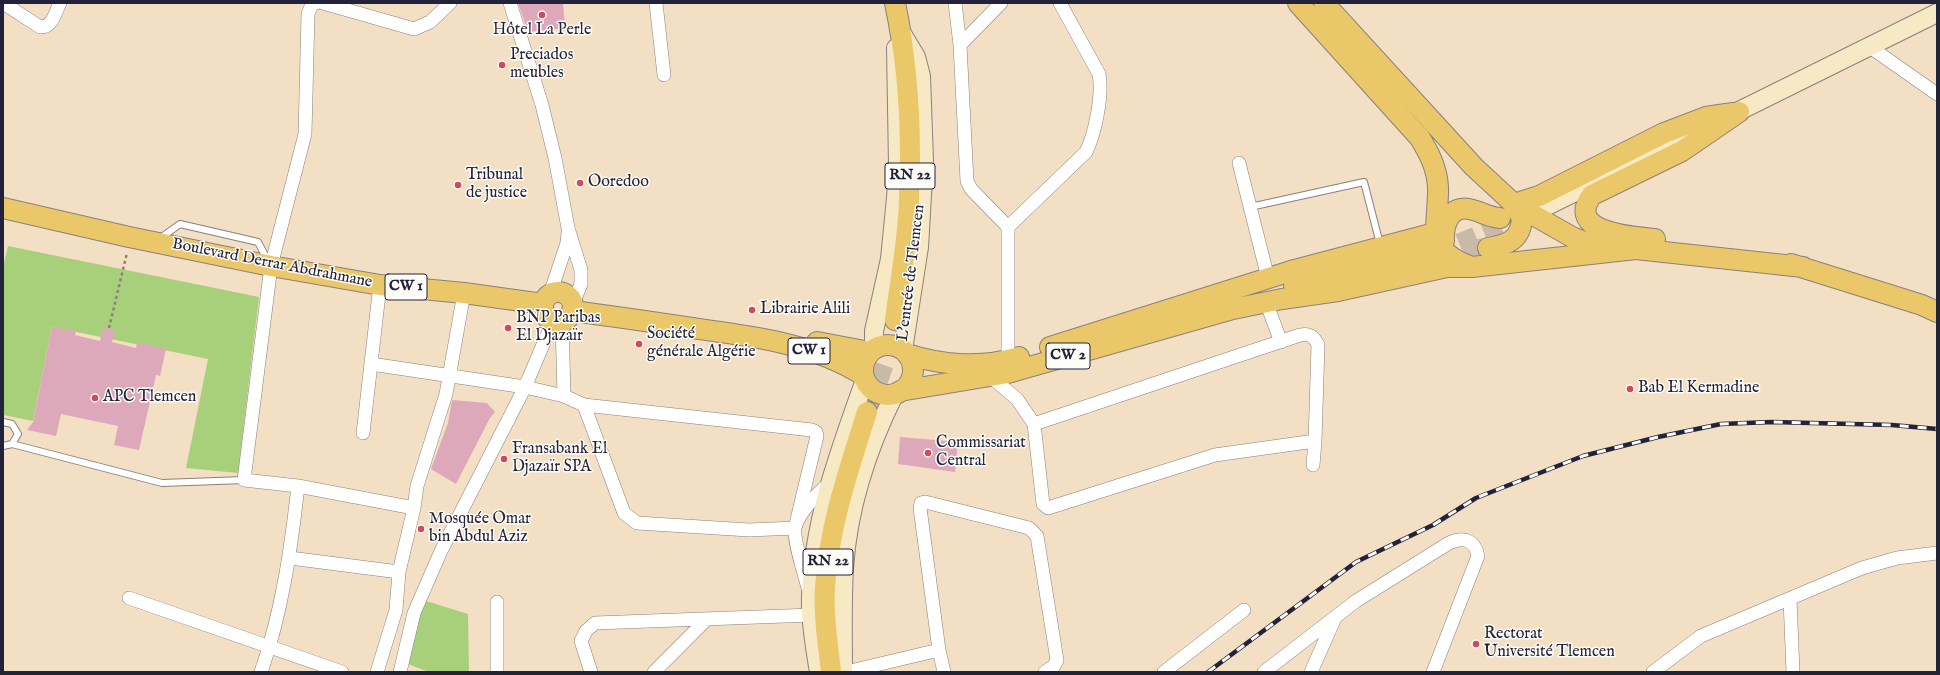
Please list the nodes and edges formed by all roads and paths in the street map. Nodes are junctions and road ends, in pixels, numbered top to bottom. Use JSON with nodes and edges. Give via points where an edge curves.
{"nodes":[{"id":1,"x":3,"y":3,"type":"edge"},
{"id":2,"x":60,"y":3,"type":"edge"},
{"id":3,"x":317,"y":3,"type":"edge"},
{"id":4,"x":323,"y":3,"type":"edge"},
{"id":5,"x":450,"y":3,"type":"edge"},
{"id":6,"x":510,"y":3,"type":"edge"},
{"id":7,"x":656,"y":3,"type":"edge"},
{"id":8,"x":895,"y":3,"type":"edge"},
{"id":9,"x":955,"y":3,"type":"edge"},
{"id":10,"x":1001,"y":3,"type":"edge"},
{"id":11,"x":1060,"y":3,"type":"edge"},
{"id":12,"x":1298,"y":3,"type":"edge"},
{"id":13,"x":1324,"y":3,"type":"edge"},
{"id":14,"x":1937,"y":13,"type":"edge"},
{"id":15,"x":901,"y":32,"type":"junction"},
{"id":16,"x":960,"y":45,"type":"junction"},
{"id":17,"x":1870,"y":47,"type":"junction"},
{"id":18,"x":664,"y":75,"type":"dead end"},
{"id":19,"x":1937,"y":94,"type":"edge"},
{"id":20,"x":1739,"y":112,"type":"junction"},
{"id":21,"x":1239,"y":163,"type":"dead end"},
{"id":22,"x":1514,"y":204,"type":"junction"},
{"id":23,"x":1250,"y":207,"type":"junction"},
{"id":24,"x":1545,"y":207,"type":"tunnel mouth"},
{"id":25,"x":3,"y":208,"type":"edge"},
{"id":26,"x":1500,"y":218,"type":"dead end"},
{"id":27,"x":1008,"y":227,"type":"junction"},
{"id":28,"x":568,"y":228,"type":"junction"},
{"id":29,"x":130,"y":237,"type":"junction"},
{"id":30,"x":1438,"y":246,"type":"junction"},
{"id":31,"x":1381,"y":248,"type":"junction"},
{"id":32,"x":1488,"y":248,"type":"tunnel mouth"},
{"id":33,"x":1607,"y":251,"type":"junction"},
{"id":34,"x":271,"y":266,"type":"junction"},
{"id":35,"x":1472,"y":267,"type":"junction"},
{"id":36,"x":1803,"y":267,"type":"junction"},
{"id":37,"x":380,"y":285,"type":"junction"},
{"id":38,"x":1271,"y":290,"type":"junction"},
{"id":39,"x":464,"y":293,"type":"junction"},
{"id":40,"x":559,"y":310,"type":"junction"},
{"id":41,"x":1937,"y":312,"type":"edge"},
{"id":42,"x":895,"y":320,"type":"tunnel mouth"},
{"id":43,"x":109,"y":328,"type":"dead end"},
{"id":44,"x":751,"y":336,"type":"junction"},
{"id":45,"x":1281,"y":342,"type":"junction"},
{"id":46,"x":872,"y":351,"type":"junction"},
{"id":47,"x":905,"y":352,"type":"junction"},
{"id":48,"x":371,"y":364,"type":"junction"},
{"id":49,"x":1008,"y":368,"type":"junction"},
{"id":50,"x":449,"y":375,"type":"junction"},
{"id":51,"x":864,"y":377,"type":"junction"},
{"id":52,"x":525,"y":386,"type":"junction"},
{"id":53,"x":898,"y":392,"type":"junction"},
{"id":54,"x":564,"y":396,"type":"junction"},
{"id":55,"x":584,"y":405,"type":"junction"},
{"id":56,"x":867,"y":412,"type":"tunnel mouth"},
{"id":57,"x":3,"y":422,"type":"edge"},
{"id":58,"x":1034,"y":424,"type":"junction"},
{"id":59,"x":362,"y":433,"type":"dead end"},
{"id":60,"x":1315,"y":441,"type":"junction"},
{"id":61,"x":12,"y":444,"type":"junction"},
{"id":62,"x":3,"y":446,"type":"edge"},
{"id":63,"x":1313,"y":465,"type":"dead end"},
{"id":64,"x":244,"y":480,"type":"junction"},
{"id":65,"x":829,"y":484,"type":"junction"},
{"id":66,"x":298,"y":486,"type":"junction"},
{"id":67,"x":414,"y":508,"type":"junction"},
{"id":68,"x":795,"y":528,"type":"junction"},
{"id":69,"x":1937,"y":553,"type":"edge"},
{"id":70,"x":290,"y":558,"type":"junction"},
{"id":71,"x":400,"y":572,"type":"junction"},
{"id":72,"x":811,"y":597,"type":"junction"},
{"id":73,"x":129,"y":598,"type":"dead end"},
{"id":74,"x":1790,"y":599,"type":"junction"},
{"id":75,"x":497,"y":602,"type":"dead end"},
{"id":76,"x":1244,"y":610,"type":"dead end"},
{"id":77,"x":812,"y":616,"type":"junction"},
{"id":78,"x":1336,"y":616,"type":"junction"},
{"id":79,"x":707,"y":619,"type":"junction"},
{"id":80,"x":270,"y":647,"type":"junction"},
{"id":81,"x":939,"y":650,"type":"junction"},
{"id":82,"x":261,"y":672,"type":"edge"},
{"id":83,"x":342,"y":672,"type":"edge"},
{"id":84,"x":377,"y":672,"type":"edge"},
{"id":85,"x":400,"y":672,"type":"edge"},
{"id":86,"x":497,"y":672,"type":"edge"},
{"id":87,"x":592,"y":672,"type":"edge"},
{"id":88,"x":654,"y":672,"type":"edge"},
{"id":89,"x":819,"y":672,"type":"edge"},
{"id":90,"x":831,"y":672,"type":"edge"},
{"id":91,"x":845,"y":672,"type":"edge"},
{"id":92,"x":944,"y":672,"type":"edge"},
{"id":93,"x":1045,"y":672,"type":"edge"},
{"id":94,"x":1164,"y":672,"type":"edge"},
{"id":95,"x":1264,"y":672,"type":"edge"},
{"id":96,"x":1310,"y":672,"type":"edge"},
{"id":97,"x":1433,"y":672,"type":"edge"},
{"id":98,"x":1653,"y":672,"type":"edge"},
{"id":99,"x":1793,"y":672,"type":"edge"}],
"edges":[{"from":1,"to":2,"type":"street","via":[[40,27],[45,27],[50,25]]},
{"from":3,"to":34,"type":"street","via":[[312,4],[308,14],[305,134]]},
{"from":4,"to":5,"type":"street","via":[[414,29],[430,22]]},
{"from":6,"to":28,"type":"street","via":[[542,105]]},
{"from":7,"to":18,"type":"street"},
{"from":8,"to":15,"type":"main road","name":"L'entrée de Tlemcen","number":"RN 22"},
{"from":9,"to":16,"type":"street"},
{"from":10,"to":16,"type":"street"},
{"from":11,"to":27,"type":"street","via":[[1099,74],[1101,84],[1092,140],[1086,152]]},
{"from":12,"to":30,"type":"main road","via":[[1420,138],[1429,153],[1438,186]]},
{"from":13,"to":22,"type":"main road","via":[[1474,167]]},
{"from":14,"to":17,"type":"main road"},
{"from":15,"to":42,"type":"main road","name":"L'entrée de Tlemcen","number":"RN 22","via":[[909,96],[910,155],[907,225]]},
{"from":15,"to":46,"type":"main road","name":"L'entrée de Tlemcen","via":[[896,55],[896,198],[890,259]]},
{"from":15,"to":47,"type":"main road","name":"L'entrée de Tlemcen","via":[[916,57],[921,76],[924,161],[919,247]]},
{"from":16,"to":27,"type":"street","via":[[967,181],[970,189]]},
{"from":17,"to":19,"type":"street"},
{"from":17,"to":20,"type":"main road"},
{"from":20,"to":22,"type":"main road","via":[[1706,117],[1664,133],[1539,196]]},
{"from":20,"to":24,"type":"main road"},
{"from":20,"to":36,"type":"main road","via":[[1682,151],[1592,195],[1586,207],[1588,219],[1597,229],[1639,238],[1709,245]]},
{"from":21,"to":23,"type":"street"},
{"from":22,"to":32,"type":"main road","via":[[1522,218],[1519,232],[1510,243]]},
{"from":22,"to":33,"type":"main road","via":[[1572,237]]},
{"from":23,"to":31,"type":"lane","via":[[1364,182]]},
{"from":23,"to":38,"type":"street"},
{"from":25,"to":29,"type":"main road","name":"Boulevard Derrar Abdrahmane","number":"CW 1"},
{"from":26,"to":30,"type":"main road","via":[[1464,208],[1452,213],[1445,224]]},
{"from":27,"to":49,"type":"street"},
{"from":28,"to":40,"type":"street"},
{"from":28,"to":40,"type":"street","via":[[581,270],[581,284]]},
{"from":29,"to":34,"type":"main road","name":"Boulevard Derrar Abdrahmane","number":"CW 1"},
{"from":29,"to":43,"type":"path"},
{"from":30,"to":31,"type":"main road"},
{"from":30,"to":35,"type":"main road","via":[[1457,261]]},
{"from":30,"to":38,"type":"main road"},
{"from":31,"to":38,"type":"main road"},
{"from":33,"to":35,"type":"main road"},
{"from":33,"to":36,"type":"main road","via":[[1636,249]]},
{"from":34,"to":37,"type":"main road","name":"Boulevard Derrar Abdrahmane","number":"CW 1"},
{"from":34,"to":64,"type":"street"},
{"from":35,"to":38,"type":"main road","via":[[1447,267],[1338,291]]},
{"from":36,"to":41,"type":"main road"},
{"from":37,"to":39,"type":"main road","name":"Boulevard Derrar Abdrahmane","number":"CW 1"},
{"from":37,"to":48,"type":"street"},
{"from":38,"to":45,"type":"street"},
{"from":38,"to":49,"type":"main road","number":"CW 2","via":[[1230,300]]},
{"from":39,"to":40,"type":"main road","name":"Boulevard Derrar Abdrahmane","number":"CW 1"},
{"from":39,"to":50,"type":"street"},
{"from":40,"to":44,"type":"main road","name":"Boulevard Derrar Abdrahmane","number":"CW 1"},
{"from":40,"to":52,"type":"street"},
{"from":40,"to":54,"type":"street"},
{"from":44,"to":46,"type":"main road","via":[[788,337]]},
{"from":44,"to":51,"type":"main road","name":"Boulevard Derrar Abdrahmane","number":"CW 1","via":[[826,356],[843,363]]},
{"from":45,"to":58,"type":"street"},
{"from":45,"to":60,"type":"street","via":[[1304,334],[1313,337],[1318,345]]},
{"from":46,"to":47,"type":"main road","via":[[879,346],[892,345]]},
{"from":46,"to":51,"type":"main road","via":[[863,367]]},
{"from":47,"to":49,"type":"main road","number":"CW 2","via":[[951,364]]},
{"from":47,"to":53,"type":"main road","via":[[913,370],[907,386]]},
{"from":48,"to":50,"type":"street"},
{"from":48,"to":59,"type":"street"},
{"from":49,"to":53,"type":"main road","number":"CW 2"},
{"from":49,"to":58,"type":"street","via":[[1018,399]]},
{"from":50,"to":52,"type":"street"},
{"from":50,"to":67,"type":"street","via":[[446,394],[417,486]]},
{"from":51,"to":53,"type":"main road","via":[[874,390],[881,394]]},
{"from":51,"to":65,"type":"main road"},
{"from":52,"to":54,"type":"street"},
{"from":52,"to":85,"type":"street","via":[[441,551],[414,613]]},
{"from":53,"to":91,"type":"main road","via":[[883,417],[869,455],[849,531],[844,567]]},
{"from":54,"to":55,"type":"street"},
{"from":55,"to":68,"type":"street","via":[[624,513],[637,523],[749,530]]},
{"from":55,"to":68,"type":"street","via":[[816,432]]},
{"from":56,"to":90,"type":"main road","number":"RN 22","via":[[836,513],[826,574],[825,608]]},
{"from":57,"to":61,"type":"lane","via":[[12,424],[17,430],[17,438]]},
{"from":58,"to":60,"type":"street","via":[[1043,504],[1050,509],[1215,455]]},
{"from":60,"to":63,"type":"street"},
{"from":61,"to":62,"type":"lane"},
{"from":61,"to":64,"type":"lane","via":[[162,483]]},
{"from":64,"to":66,"type":"street"},
{"from":65,"to":68,"type":"street","via":[[810,502]]},
{"from":65,"to":72,"type":"main road","via":[[816,544]]},
{"from":66,"to":67,"type":"street"},
{"from":66,"to":70,"type":"street"},
{"from":67,"to":71,"type":"street"},
{"from":68,"to":72,"type":"street","via":[[799,556]]},
{"from":69,"to":74,"type":"street","via":[[1898,558],[1862,568]]},
{"from":70,"to":71,"type":"street"},
{"from":70,"to":80,"type":"street"},
{"from":71,"to":84,"type":"street","via":[[396,610]]},
{"from":72,"to":77,"type":"main road"},
{"from":73,"to":80,"type":"street"},
{"from":74,"to":98,"type":"street","via":[[1702,636]]},
{"from":74,"to":99,"type":"street"},
{"from":75,"to":86,"type":"street"},
{"from":76,"to":94,"type":"street"},
{"from":77,"to":79,"type":"street"},
{"from":77,"to":89,"type":"main road"},
{"from":78,"to":95,"type":"street"},
{"from":78,"to":96,"type":"street"},
{"from":78,"to":97,"type":"street","via":[[1356,600],[1449,543],[1457,539],[1471,542],[1477,549],[1478,556]]},
{"from":79,"to":87,"type":"street","via":[[595,623],[586,631],[581,641]]},
{"from":79,"to":88,"type":"street"},
{"from":80,"to":82,"type":"street"},
{"from":80,"to":83,"type":"street"},
{"from":81,"to":91,"type":"street"},
{"from":81,"to":92,"type":"street"},
{"from":81,"to":93,"type":"street","via":[[920,508],[921,503],[925,502],[1029,528],[1037,536],[1056,660],[1054,666]]}]}
